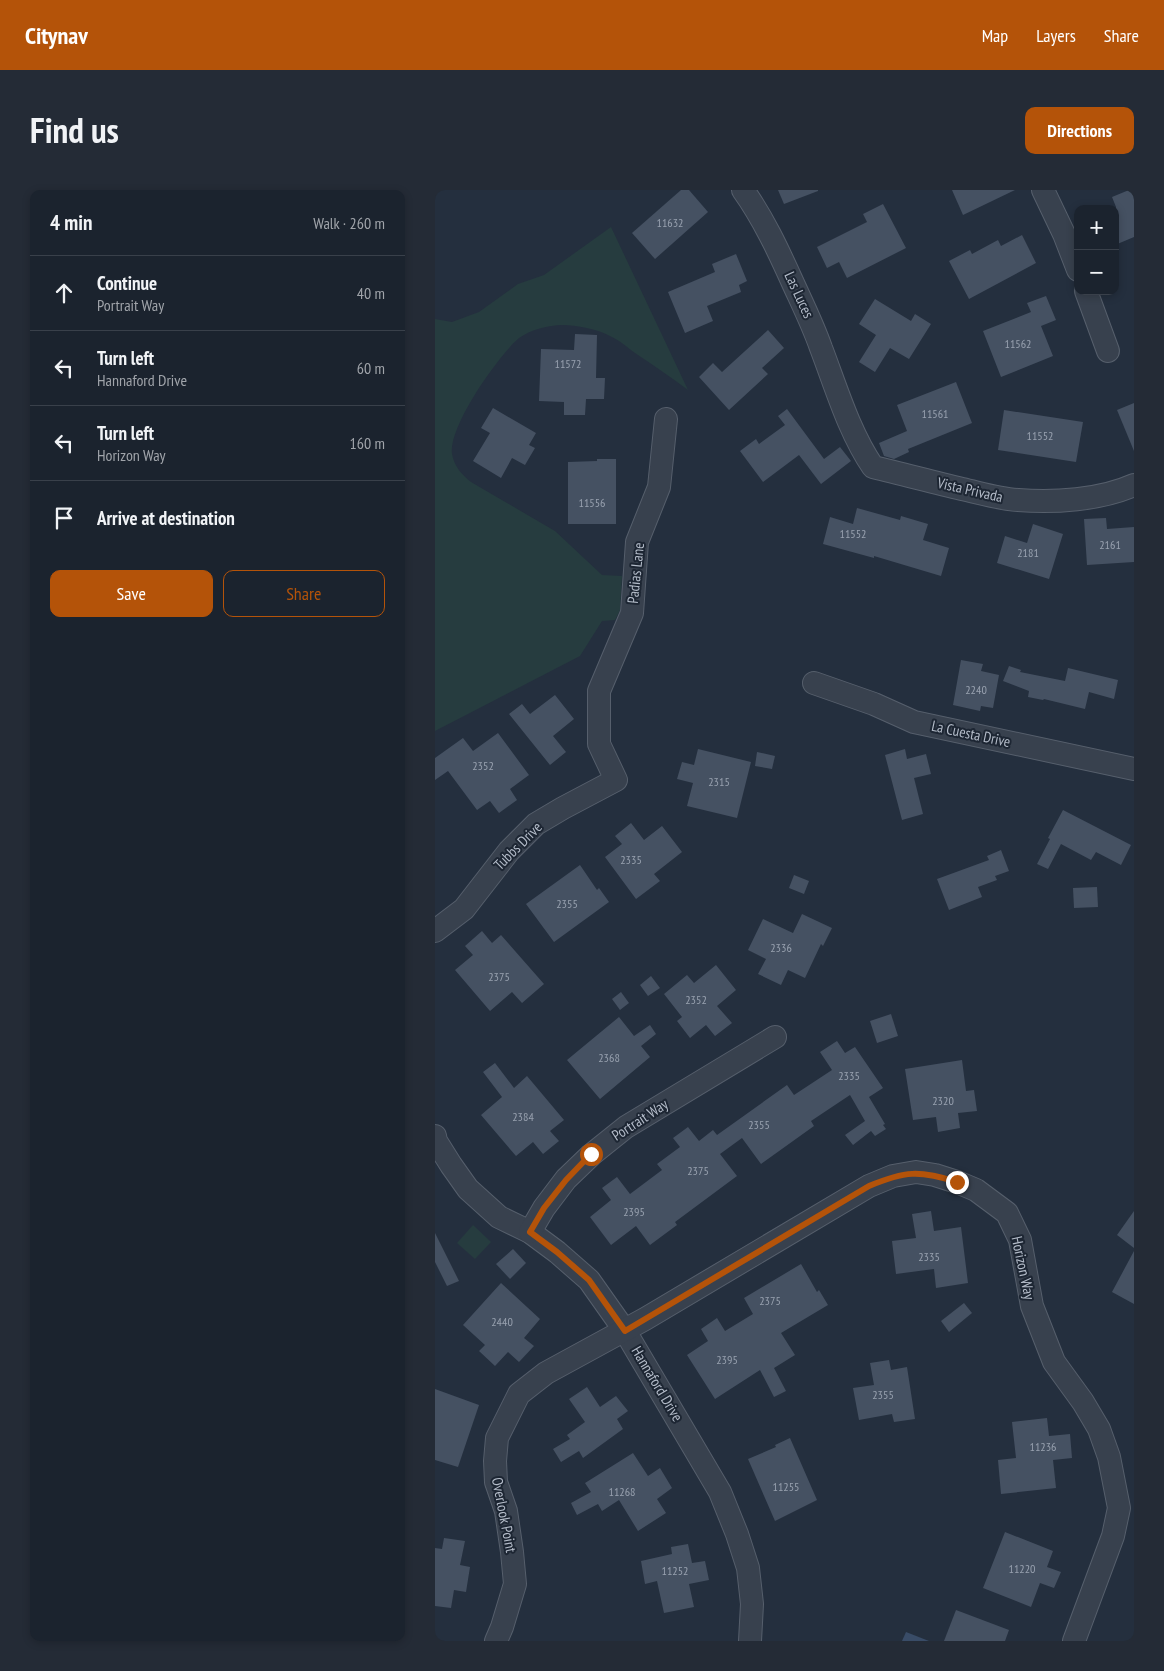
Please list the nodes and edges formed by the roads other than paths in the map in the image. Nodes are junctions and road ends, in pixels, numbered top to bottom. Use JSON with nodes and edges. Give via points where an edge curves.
{"nodes":[{"id":1,"x":743,"y":190,"type":"edge"},
{"id":2,"x":1043,"y":190,"type":"edge"},
{"id":3,"x":1074,"y":260,"type":"edge"},
{"id":4,"x":1087,"y":295,"type":"edge"},
{"id":5,"x":1108,"y":351,"type":"dead end"},
{"id":6,"x":843,"y":407,"type":"joint"},
{"id":7,"x":666,"y":419,"type":"dead end"},
{"id":8,"x":1134,"y":485,"type":"edge"},
{"id":9,"x":814,"y":683,"type":"dead end"},
{"id":10,"x":1134,"y":769,"type":"edge"},
{"id":11,"x":616,"y":780,"type":"joint"},
{"id":12,"x":435,"y":931,"type":"edge"},
{"id":13,"x":775,"y":1037,"type":"dead end"},
{"id":14,"x":435,"y":1139,"type":"edge"},
{"id":15,"x":530,"y":1232,"type":"junction"},
{"id":16,"x":625,"y":1331,"type":"junction"},
{"id":17,"x":496,"y":1641,"type":"edge"},
{"id":18,"x":751,"y":1641,"type":"edge"},
{"id":19,"x":1074,"y":1641,"type":"edge"}],
"edges":[{"from":1,"to":6,"type":"street","name":"Las Luces","via":[[789,273]]},
{"from":2,"to":3,"type":"street"},
{"from":4,"to":5,"type":"street"},
{"from":6,"to":8,"type":"street","name":"Vista Privada","via":[[873,467],[1017,500],[1091,497]]},
{"from":7,"to":11,"type":"street","name":"Padias Lane","via":[[659,487],[637,542],[632,613],[599,691],[599,744]]},
{"from":9,"to":10,"type":"street","name":"La Cuesta Drive","via":[[914,722]]},
{"from":11,"to":12,"type":"street","name":"Tubbs Drive","via":[[536,824],[509,851],[463,909]]},
{"from":13,"to":15,"type":"street","name":"Portrait Way","via":[[626,1127],[591,1154],[544,1208]]},
{"from":14,"to":15,"type":"street","name":"Hannaford Drive","via":[[469,1189],[499,1217]]},
{"from":15,"to":16,"type":"street","name":"Hannaford Drive","via":[[589,1280]]},
{"from":16,"to":17,"type":"street","name":"Overlook Point","via":[[546,1373],[519,1394],[497,1438],[496,1482],[506,1511],[515,1584]]},
{"from":16,"to":18,"type":"street","name":"Hannaford Drive","via":[[721,1492],[748,1568],[752,1604]]},
{"from":16,"to":19,"type":"street","name":"Horizon Way","via":[[877,1182],[916,1172],[935,1175],[976,1190],[1007,1213],[1020,1240],[1032,1306],[1054,1362],[1099,1429],[1109,1457],[1119,1508],[1113,1536]]}]}
